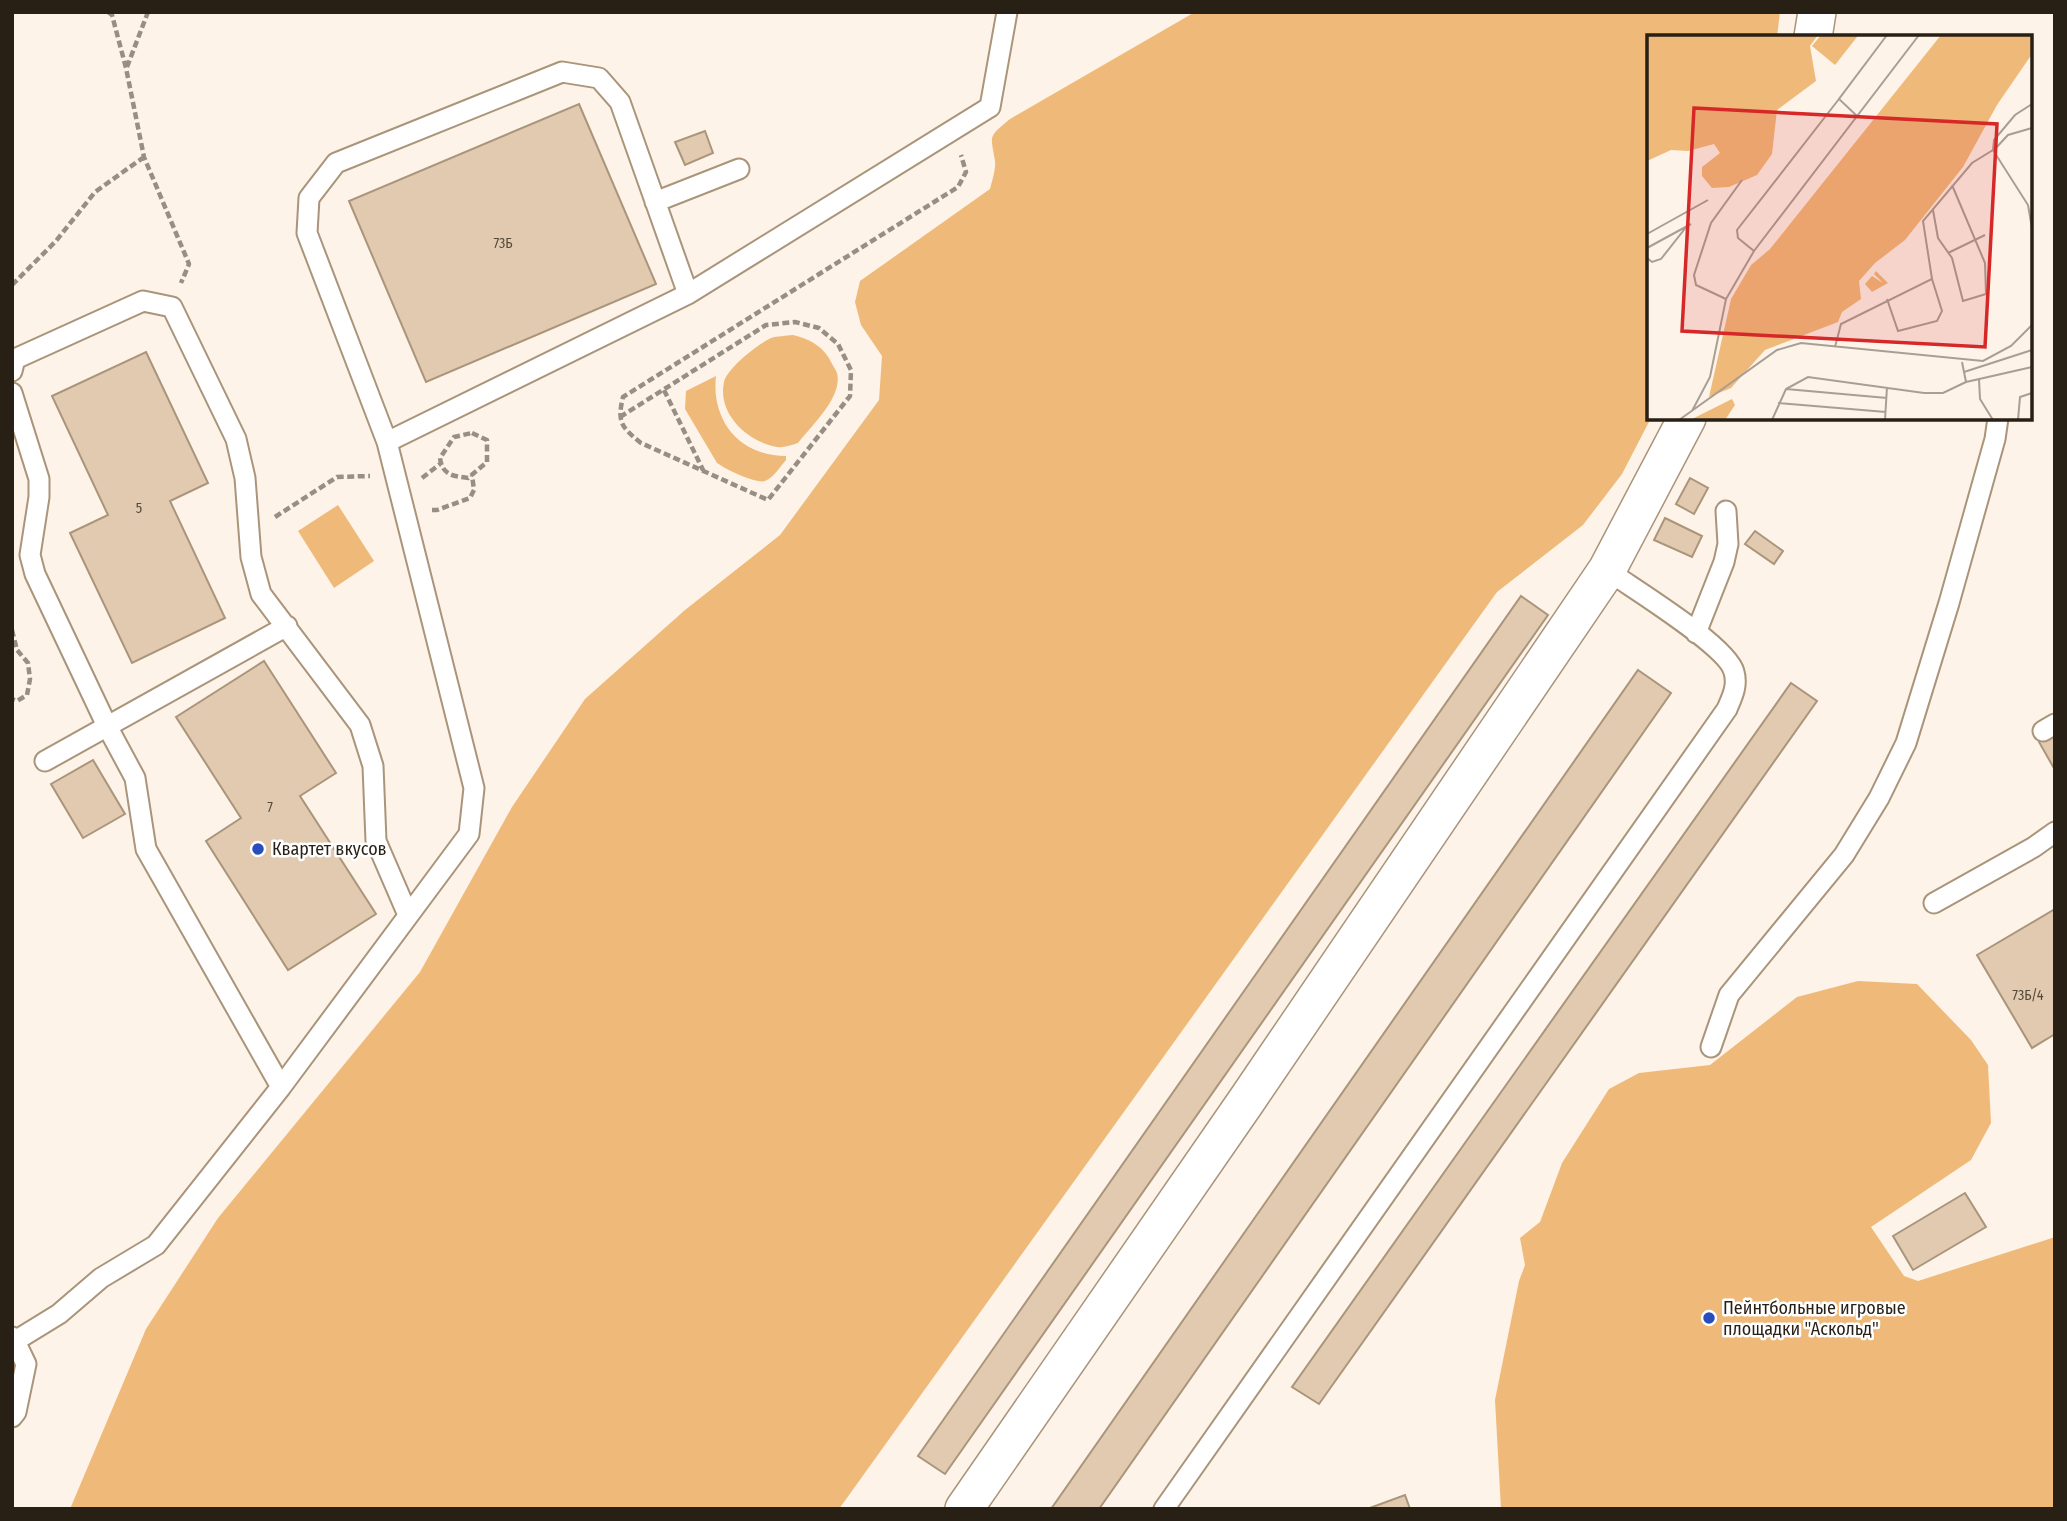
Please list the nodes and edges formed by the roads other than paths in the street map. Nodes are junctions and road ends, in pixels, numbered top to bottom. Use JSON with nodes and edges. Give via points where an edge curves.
{"nodes":[{"id":1,"x":1007,"y":12,"type":"edge"},
{"id":2,"x":1817,"y":12,"type":"edge"},
{"id":3,"x":1813,"y":35,"type":"edge"},
{"id":4,"x":739,"y":169,"type":"dead end"},
{"id":5,"x":655,"y":202,"type":"junction"},
{"id":6,"x":688,"y":294,"type":"junction"},
{"id":7,"x":12,"y":371,"type":"edge"},
{"id":8,"x":12,"y":393,"type":"edge"},
{"id":9,"x":1686,"y":420,"type":"edge"},
{"id":10,"x":1997,"y":420,"type":"edge"},
{"id":11,"x":387,"y":442,"type":"junction"},
{"id":12,"x":1726,"y":511,"type":"dead end"},
{"id":13,"x":1607,"y":570,"type":"junction"},
{"id":14,"x":288,"y":626,"type":"junction"},
{"id":15,"x":1696,"y":633,"type":"junction"},
{"id":16,"x":107,"y":726,"type":"junction"},
{"id":17,"x":45,"y":761,"type":"dead end"},
{"id":18,"x":2055,"y":832,"type":"edge"},
{"id":19,"x":1934,"y":903,"type":"dead end"},
{"id":20,"x":408,"y":915,"type":"junction"},
{"id":21,"x":1711,"y":1047,"type":"dead end"},
{"id":22,"x":281,"y":1087,"type":"junction"},
{"id":23,"x":13,"y":1341,"type":"edge"},
{"id":24,"x":12,"y":1417,"type":"edge"},
{"id":25,"x":964,"y":1509,"type":"edge"},
{"id":26,"x":1164,"y":1509,"type":"edge"}],
"edges":[{"from":1,"to":6,"type":"lane","via":[[990,107]]},
{"from":2,"to":3,"type":"street"},
{"from":4,"to":5,"type":"lane"},
{"from":5,"to":6,"type":"lane"},
{"from":5,"to":11,"type":"lane","via":[[620,102],[599,78],[562,72],[336,163],[309,198],[307,233]]},
{"from":6,"to":11,"type":"lane"},
{"from":7,"to":14,"type":"lane","via":[[15,359],[143,301],[172,307],[236,439],[245,478],[251,557],[261,594]]},
{"from":8,"to":16,"type":"lane","via":[[39,479],[30,555],[35,574]]},
{"from":9,"to":13,"type":"street"},
{"from":10,"to":21,"type":"lane","via":[[1906,743],[1844,855],[1730,995]]},
{"from":11,"to":20,"type":"lane","via":[[474,789],[469,834]]},
{"from":12,"to":15,"type":"lane","via":[[1724,562]]},
{"from":13,"to":15,"type":"lane"},
{"from":13,"to":25,"type":"street"},
{"from":14,"to":16,"type":"lane"},
{"from":14,"to":20,"type":"lane","via":[[360,725],[373,766],[376,841]]},
{"from":15,"to":26,"type":"lane","via":[[1720,651],[1734,671],[1735,689],[1727,709]]},
{"from":16,"to":17,"type":"lane"},
{"from":16,"to":22,"type":"lane","via":[[135,778],[146,849]]},
{"from":18,"to":19,"type":"lane"},
{"from":20,"to":22,"type":"lane"},
{"from":22,"to":23,"type":"lane","via":[[156,1245]]},
{"from":23,"to":24,"type":"lane","via":[[26,1364]]}]}
